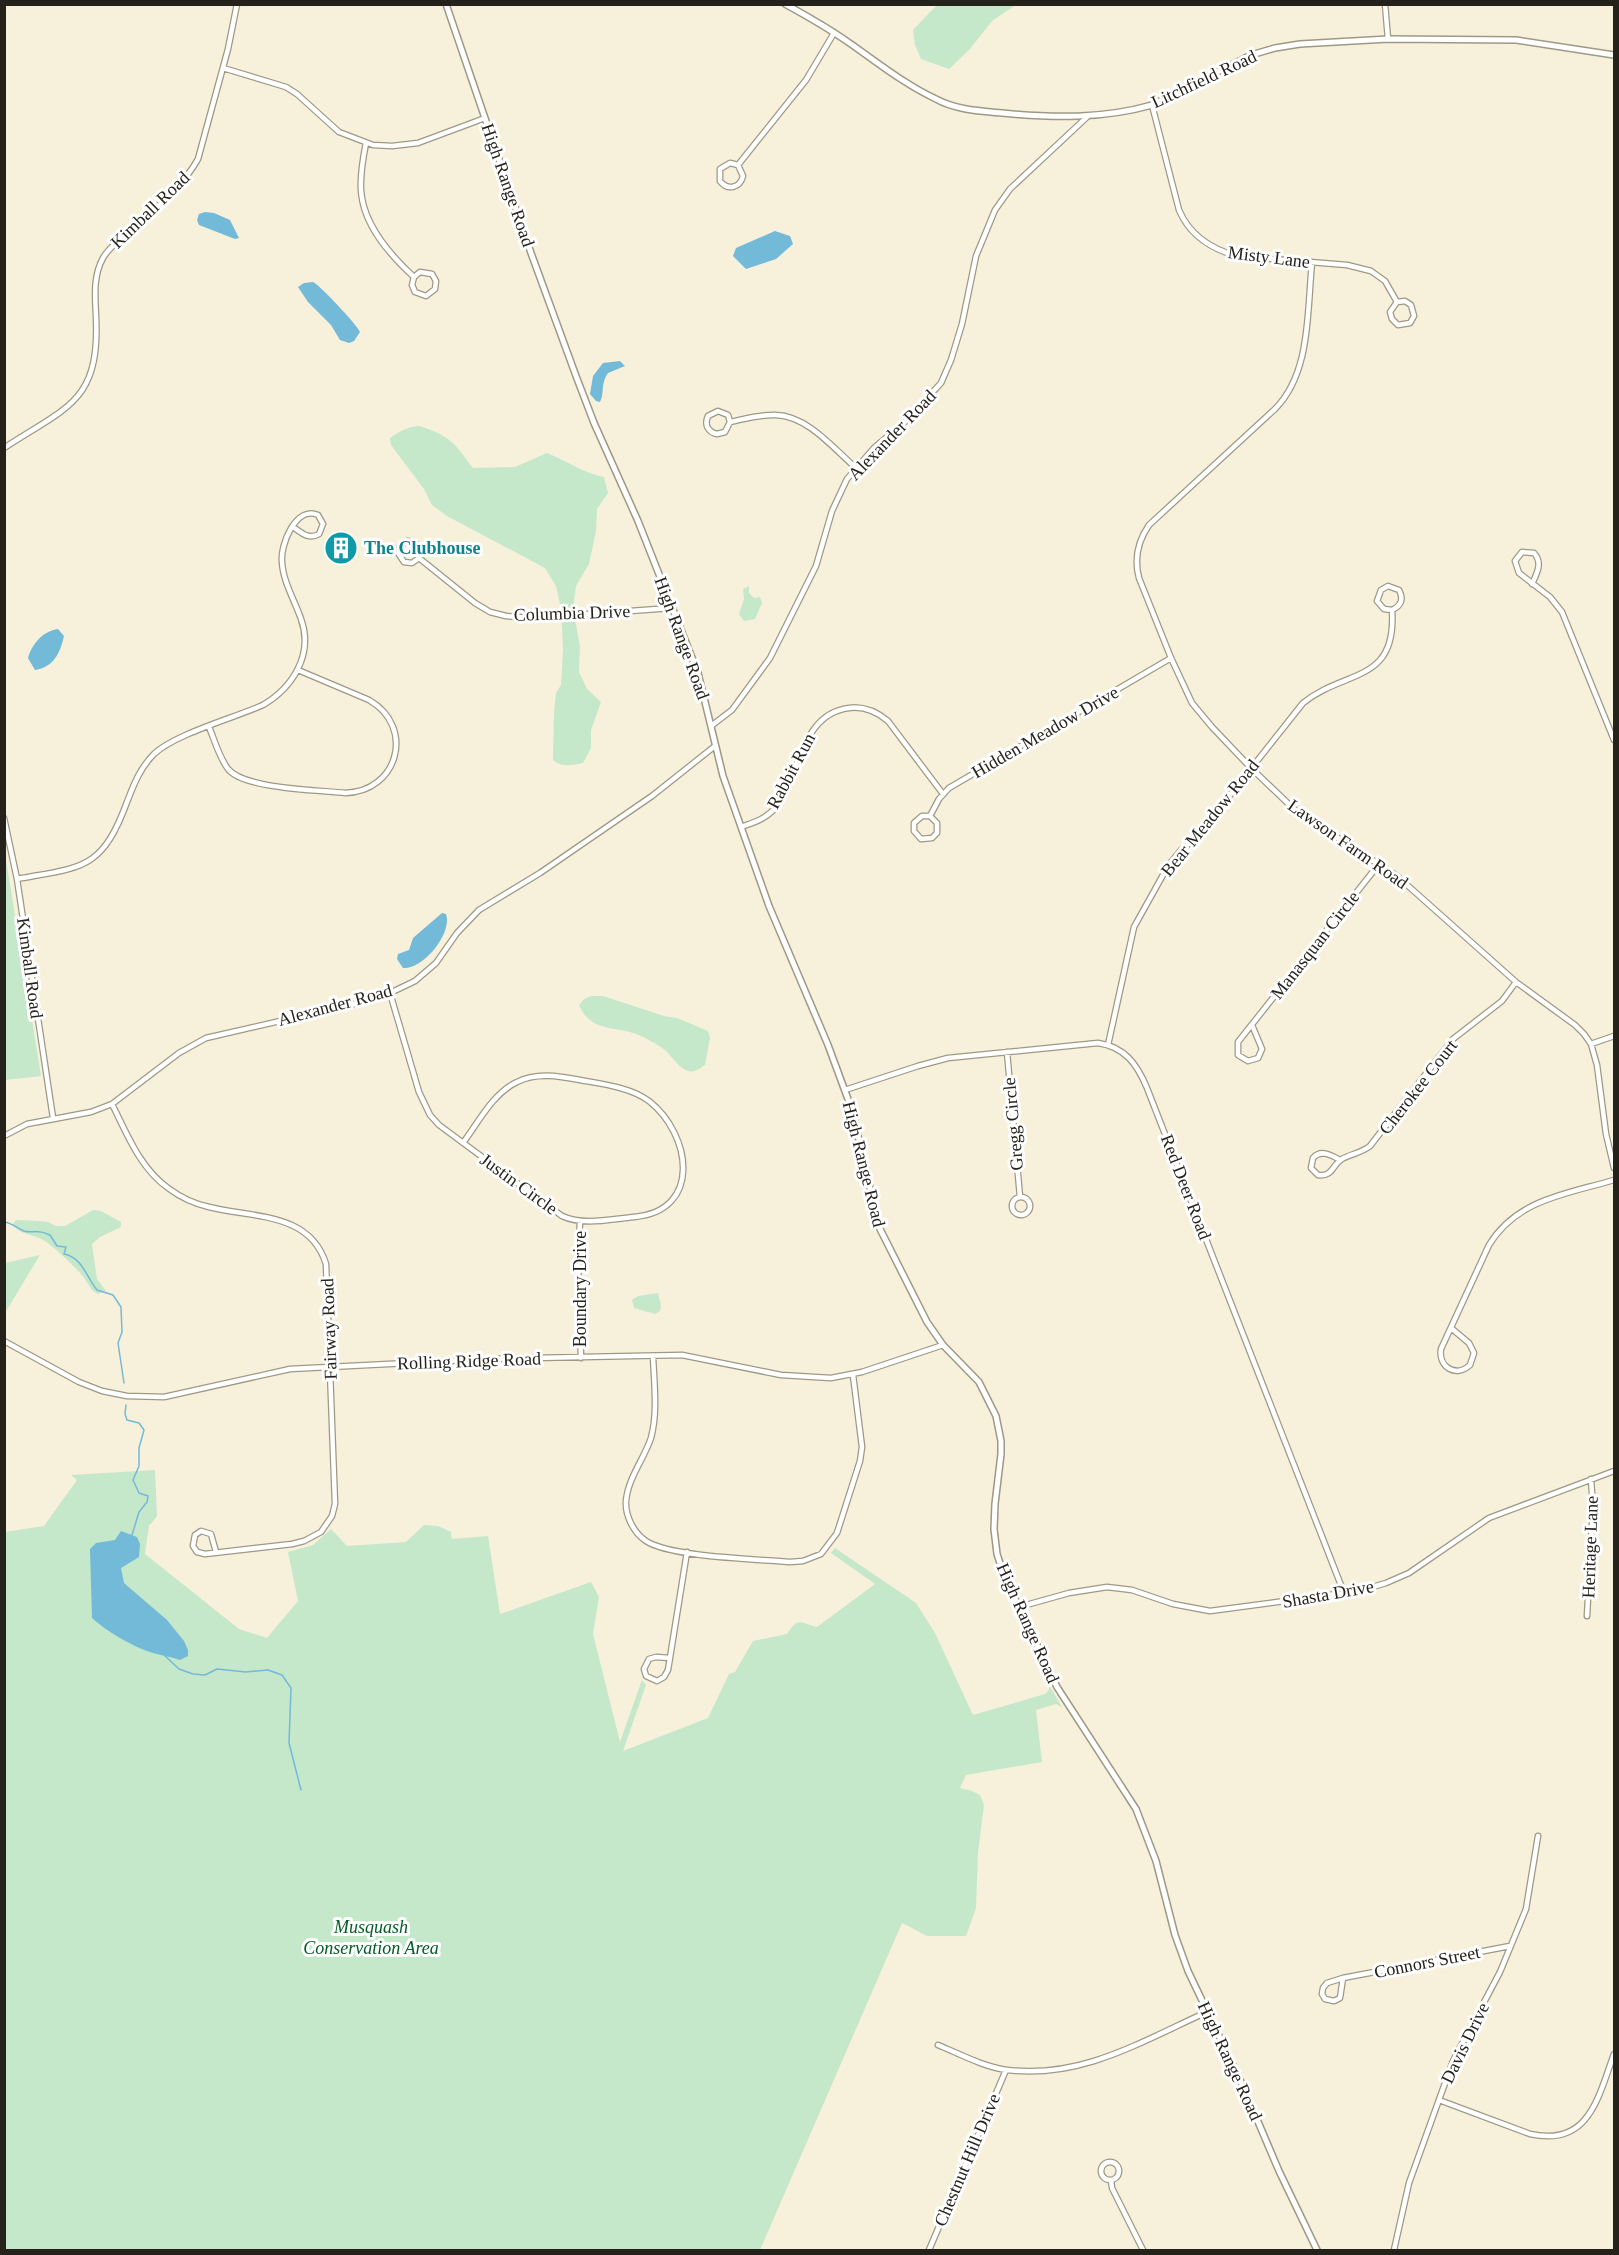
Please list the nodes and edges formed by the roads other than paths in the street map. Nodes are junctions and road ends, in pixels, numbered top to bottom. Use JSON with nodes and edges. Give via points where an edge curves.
{"nodes":[{"id":1,"x":237,"y":4,"type":"edge"},
{"id":2,"x":446,"y":4,"type":"edge"},
{"id":3,"x":785,"y":4,"type":"edge"},
{"id":4,"x":1385,"y":4,"type":"edge"},
{"id":5,"x":834,"y":33,"type":"junction"},
{"id":6,"x":1388,"y":39,"type":"junction"},
{"id":7,"x":1614,"y":55,"type":"edge"},
{"id":8,"x":223,"y":68,"type":"junction"},
{"id":9,"x":1152,"y":105,"type":"junction"},
{"id":10,"x":1087,"y":117,"type":"junction"},
{"id":11,"x":485,"y":118,"type":"junction"},
{"id":12,"x":366,"y":143,"type":"junction"},
{"id":13,"x":738,"y":165,"type":"junction"},
{"id":14,"x":1312,"y":262,"type":"junction"},
{"id":15,"x":414,"y":277,"type":"junction"},
{"id":16,"x":1397,"y":302,"type":"junction"},
{"id":17,"x":730,"y":422,"type":"junction"},
{"id":18,"x":4,"y":448,"type":"edge"},
{"id":19,"x":856,"y":468,"type":"junction"},
{"id":20,"x":293,"y":527,"type":"junction"},
{"id":21,"x":419,"y":558,"type":"junction"},
{"id":22,"x":1532,"y":584,"type":"junction"},
{"id":23,"x":672,"y":608,"type":"junction"},
{"id":24,"x":1392,"y":610,"type":"junction"},
{"id":25,"x":1171,"y":657,"type":"junction"},
{"id":26,"x":298,"y":670,"type":"junction"},
{"id":27,"x":711,"y":726,"type":"junction"},
{"id":28,"x":209,"y":727,"type":"junction"},
{"id":29,"x":1614,"y":740,"type":"edge"},
{"id":30,"x":715,"y":746,"type":"junction"},
{"id":31,"x":1251,"y":768,"type":"junction"},
{"id":32,"x":943,"y":794,"type":"junction"},
{"id":33,"x":930,"y":816,"type":"junction"},
{"id":34,"x":4,"y":818,"type":"edge"},
{"id":35,"x":741,"y":827,"type":"junction"},
{"id":36,"x":1379,"y":864,"type":"junction"},
{"id":37,"x":16,"y":879,"type":"junction"},
{"id":38,"x":1516,"y":982,"type":"junction"},
{"id":39,"x":390,"y":993,"type":"junction"},
{"id":40,"x":1252,"y":1025,"type":"junction"},
{"id":41,"x":1614,"y":1036,"type":"edge"},
{"id":42,"x":1591,"y":1044,"type":"junction"},
{"id":43,"x":1108,"y":1045,"type":"junction"},
{"id":44,"x":1007,"y":1052,"type":"junction"},
{"id":45,"x":845,"y":1090,"type":"junction"},
{"id":46,"x":112,"y":1104,"type":"junction"},
{"id":47,"x":53,"y":1118,"type":"junction"},
{"id":48,"x":6,"y":1135,"type":"dead end"},
{"id":49,"x":464,"y":1143,"type":"junction"},
{"id":50,"x":1340,"y":1160,"type":"junction"},
{"id":51,"x":1614,"y":1168,"type":"edge"},
{"id":52,"x":1614,"y":1180,"type":"edge"},
{"id":53,"x":1020,"y":1197,"type":"junction"},
{"id":54,"x":580,"y":1221,"type":"junction"},
{"id":55,"x":1451,"y":1328,"type":"junction"},
{"id":56,"x":4,"y":1341,"type":"edge"},
{"id":57,"x":943,"y":1345,"type":"junction"},
{"id":58,"x":653,"y":1356,"type":"junction"},
{"id":59,"x":581,"y":1358,"type":"junction"},
{"id":60,"x":331,"y":1367,"type":"junction"},
{"id":61,"x":853,"y":1375,"type":"junction"},
{"id":62,"x":1614,"y":1470,"type":"edge"},
{"id":63,"x":1591,"y":1479,"type":"junction"},
{"id":64,"x":216,"y":1552,"type":"junction"},
{"id":65,"x":687,"y":1552,"type":"junction"},
{"id":66,"x":1344,"y":1593,"type":"junction"},
{"id":67,"x":1019,"y":1607,"type":"junction"},
{"id":68,"x":1587,"y":1616,"type":"dead end"},
{"id":69,"x":670,"y":1658,"type":"junction"},
{"id":70,"x":1538,"y":1836,"type":"dead end"},
{"id":71,"x":1510,"y":1946,"type":"junction"},
{"id":72,"x":1343,"y":1978,"type":"junction"},
{"id":73,"x":1207,"y":2012,"type":"junction"},
{"id":74,"x":938,"y":2045,"type":"dead end"},
{"id":75,"x":1614,"y":2054,"type":"edge"},
{"id":76,"x":1006,"y":2070,"type":"junction"},
{"id":77,"x":1439,"y":2100,"type":"junction"},
{"id":78,"x":1111,"y":2180,"type":"dead end"},
{"id":79,"x":929,"y":2250,"type":"edge"},
{"id":80,"x":1143,"y":2250,"type":"edge"},
{"id":81,"x":1317,"y":2250,"type":"edge"},
{"id":82,"x":1394,"y":2250,"type":"edge"}],
"edges":[{"from":1,"to":8,"type":"street","name":"Kimball Road"},
{"from":2,"to":11,"type":"street","name":"High Range Road"},
{"from":3,"to":5,"type":"street","name":"Litchfield Road"},
{"from":4,"to":6,"type":"street"},
{"from":5,"to":10,"type":"street","name":"Litchfield Road","via":[[914,87],[947,104],[1010,114]]},
{"from":5,"to":13,"type":"street","via":[[806,80]]},
{"from":6,"to":7,"type":"street","name":"Litchfield Road","via":[[1516,40]]},
{"from":6,"to":9,"type":"street","name":"Litchfield Road","via":[[1300,44],[1263,51]]},
{"from":8,"to":12,"type":"street","via":[[292,90],[339,132]]},
{"from":8,"to":18,"type":"street","name":"Kimball Road","via":[[202,147],[188,175],[109,249],[99,265],[95,283],[96,352],[84,389],[62,411]]},
{"from":9,"to":10,"type":"street","name":"Litchfield Road"},
{"from":9,"to":14,"type":"street","name":"Misty Lane","via":[[1179,210],[1192,231],[1224,252]]},
{"from":10,"to":19,"type":"street","name":"Alexander Road","via":[[1002,199],[976,256],[958,340],[941,383]]},
{"from":11,"to":12,"type":"street","via":[[418,143]]},
{"from":11,"to":23,"type":"street","name":"High Range Road","via":[[581,390]]},
{"from":12,"to":15,"type":"street","via":[[361,191],[365,209],[393,258]]},
{"from":13,"to":13,"type":"street","via":[[742,180],[737,186],[725,186],[720,181],[720,169],[730,163]]},
{"from":14,"to":16,"type":"street","name":"Misty Lane","via":[[1371,271],[1385,281]]},
{"from":14,"to":25,"type":"street","name":"Lawson Farm Road","via":[[1300,366],[1291,389],[1275,409],[1154,521],[1140,542],[1138,572]]},
{"from":15,"to":15,"type":"street","via":[[412,285],[418,294],[430,295],[435,289],[436,281],[428,272]]},
{"from":16,"to":16,"type":"street","name":"Misty Lane","via":[[1411,305],[1414,312],[1410,323],[1402,325],[1392,320],[1390,312]]},
{"from":17,"to":17,"type":"street","via":[[728,415],[718,411],[708,416],[706,423],[717,434],[728,430]]},
{"from":17,"to":19,"type":"street","via":[[771,415],[794,418]]},
{"from":19,"to":27,"type":"street","name":"Alexander Road","via":[[841,491],[816,566],[770,658],[732,710]]},
{"from":20,"to":20,"type":"street","via":[[311,512],[323,524],[319,534],[312,537]]},
{"from":20,"to":26,"type":"street","via":[[283,545],[281,561],[304,632]]},
{"from":21,"to":21,"type":"street","name":"Columbia Drive","via":[[421,550],[415,542],[407,541],[400,546],[398,553],[404,562]]},
{"from":21,"to":23,"type":"street","name":"Columbia Drive","via":[[490,612],[515,617]]},
{"from":22,"to":22,"type":"street","via":[[1515,566],[1516,557],[1522,552],[1530,551],[1539,559]]},
{"from":22,"to":29,"type":"street","via":[[1562,612]]},
{"from":23,"to":27,"type":"street","name":"High Range Road","via":[[700,679]]},
{"from":24,"to":24,"type":"street","name":"Bear Meadow Road","via":[[1400,604],[1401,594],[1388,586],[1381,590],[1377,601],[1381,607]]},
{"from":24,"to":31,"type":"street","name":"Bear Meadow Road","via":[[1392,632],[1385,655],[1365,672],[1303,703]]},
{"from":25,"to":31,"type":"street","name":"Lawson Farm Road","via":[[1199,713]]},
{"from":25,"to":32,"type":"street","name":"Hidden Meadow Drive"},
{"from":26,"to":28,"type":"street","via":[[273,699]]},
{"from":26,"to":28,"type":"street","via":[[369,700],[388,717],[395,734],[395,753],[388,771],[375,784],[345,793],[247,782],[228,769]]},
{"from":27,"to":30,"type":"street","name":"High Range Road"},
{"from":28,"to":37,"type":"street","via":[[168,744],[149,760],[138,775],[114,836],[98,855],[81,866]]},
{"from":30,"to":35,"type":"street","name":"High Range Road"},
{"from":30,"to":39,"type":"street","name":"Alexander Road","via":[[652,796],[479,910],[427,972]]},
{"from":31,"to":36,"type":"street","name":"Lawson Farm Road","via":[[1296,811]]},
{"from":31,"to":43,"type":"street","name":"Bear Meadow Road","via":[[1197,838],[1173,859],[1153,890],[1134,927]]},
{"from":32,"to":33,"type":"street","name":"Hidden Meadow Drive"},
{"from":32,"to":35,"type":"street","name":"Rabbit Run","via":[[888,721],[865,709],[847,708],[824,718],[811,732],[772,811]]},
{"from":33,"to":33,"type":"street","name":"Hidden Meadow Drive","via":[[937,823],[937,833],[921,839],[914,831],[915,823],[920,817]]},
{"from":34,"to":37,"type":"street","name":"Kimball Road"},
{"from":35,"to":45,"type":"street","name":"High Range Road","via":[[782,941]]},
{"from":36,"to":38,"type":"street","name":"Lawson Farm Road","via":[[1412,888]]},
{"from":36,"to":40,"type":"street","name":"Manasquan Circle"},
{"from":37,"to":47,"type":"street","name":"Kimball Road"},
{"from":38,"to":42,"type":"street","name":"Lawson Farm Road","via":[[1575,1025]]},
{"from":38,"to":50,"type":"street","name":"Cherokee Court","via":[[1502,1001],[1453,1040],[1375,1141]]},
{"from":39,"to":46,"type":"street","name":"Alexander Road","via":[[200,1040]]},
{"from":39,"to":49,"type":"street","name":"Justin Circle","via":[[423,1104],[434,1120]]},
{"from":40,"to":40,"type":"street","name":"Manasquan Circle","via":[[1237,1046],[1240,1056],[1248,1061],[1258,1058],[1262,1049]]},
{"from":41,"to":42,"type":"street"},
{"from":42,"to":51,"type":"street","name":"Lawson Farm Road"},
{"from":43,"to":44,"type":"street"},
{"from":43,"to":66,"type":"street","name":"Red Deer Road","via":[[1132,1060],[1147,1088]]},
{"from":44,"to":45,"type":"street","via":[[936,1060]]},
{"from":44,"to":53,"type":"street","name":"Gregg Circle"},
{"from":45,"to":57,"type":"street","name":"High Range Road","via":[[879,1227]]},
{"from":46,"to":47,"type":"street","name":"Alexander Road"},
{"from":46,"to":60,"type":"street","name":"Fairway Road","via":[[143,1162],[169,1189],[209,1207],[295,1225],[311,1237],[327,1270]]},
{"from":47,"to":48,"type":"street","name":"Alexander Road"},
{"from":49,"to":54,"type":"street","name":"Justin Circle","via":[[562,1216]]},
{"from":49,"to":54,"type":"street","name":"Justin Circle","via":[[498,1095],[528,1078],[561,1076],[630,1092],[647,1100],[665,1118],[680,1144],[684,1163],[678,1191],[666,1206],[649,1215]]},
{"from":50,"to":50,"type":"street","name":"Cherokee Court","via":[[1326,1153],[1318,1154],[1311,1168],[1316,1174],[1326,1175]]},
{"from":52,"to":55,"type":"street","via":[[1535,1203],[1508,1220],[1489,1245]]},
{"from":53,"to":53,"type":"street","name":"Gregg Circle","via":[[1014,1199],[1012,1207],[1014,1213],[1022,1215],[1029,1211],[1030,1204]]},
{"from":54,"to":59,"type":"street","name":"Boundary Drive"},
{"from":55,"to":55,"type":"street","via":[[1469,1343],[1474,1353],[1472,1363],[1461,1371],[1448,1368],[1440,1357]]},
{"from":56,"to":60,"type":"street","name":"Rolling Ridge Road","via":[[79,1382],[114,1394],[139,1397],[164,1397],[268,1373]]},
{"from":57,"to":61,"type":"street","name":"Rolling Ridge Road"},
{"from":57,"to":67,"type":"street","name":"High Range Road","via":[[971,1372],[996,1416],[1001,1447],[995,1542],[1005,1578]]},
{"from":58,"to":59,"type":"street","name":"Rolling Ridge Road"},
{"from":58,"to":61,"type":"street","name":"Rolling Ridge Road","via":[[682,1355],[793,1376]]},
{"from":58,"to":65,"type":"street","via":[[652,1431],[631,1483],[626,1508],[633,1526],[646,1541]]},
{"from":59,"to":60,"type":"street","name":"Rolling Ridge Road"},
{"from":60,"to":64,"type":"street","name":"Fairway Road","via":[[336,1497],[329,1522],[321,1532],[304,1541]]},
{"from":61,"to":65,"type":"street","via":[[862,1447],[860,1461],[837,1533],[826,1549],[815,1557],[790,1562]]},
{"from":62,"to":63,"type":"street","name":"Shasta Drive"},
{"from":63,"to":66,"type":"street","name":"Shasta Drive","via":[[1489,1518],[1397,1579]]},
{"from":63,"to":68,"type":"street","name":"Heritage Lane"},
{"from":64,"to":64,"type":"street","name":"Fairway Road","via":[[197,1552],[192,1542],[195,1535],[201,1531],[211,1534]]},
{"from":65,"to":69,"type":"street"},
{"from":66,"to":67,"type":"street","name":"Shasta Drive","via":[[1210,1611],[1107,1587]]},
{"from":67,"to":73,"type":"street","name":"High Range Road","via":[[1057,1687],[1136,1809],[1156,1861],[1181,1953]]},
{"from":69,"to":69,"type":"street","via":[[664,1677],[657,1681],[646,1676],[644,1669],[649,1659]]},
{"from":70,"to":71,"type":"street","name":"Davis Drive","via":[[1526,1909]]},
{"from":71,"to":72,"type":"street","name":"Connors Street"},
{"from":71,"to":77,"type":"street","name":"Davis Drive"},
{"from":72,"to":72,"type":"street","name":"Connors Street","via":[[1340,1998],[1325,1999],[1325,1985]]},
{"from":73,"to":76,"type":"street","via":[[1092,2063],[1049,2071]]},
{"from":73,"to":81,"type":"street","name":"High Range Road"},
{"from":74,"to":76,"type":"street"},
{"from":75,"to":77,"type":"street","via":[[1592,2112],[1574,2130],[1556,2136],[1530,2134]]},
{"from":76,"to":79,"type":"street","name":"Chestnut Hill Drive"},
{"from":77,"to":82,"type":"street","name":"Davis Drive","via":[[1407,2192]]},
{"from":78,"to":80,"type":"street"}]}
